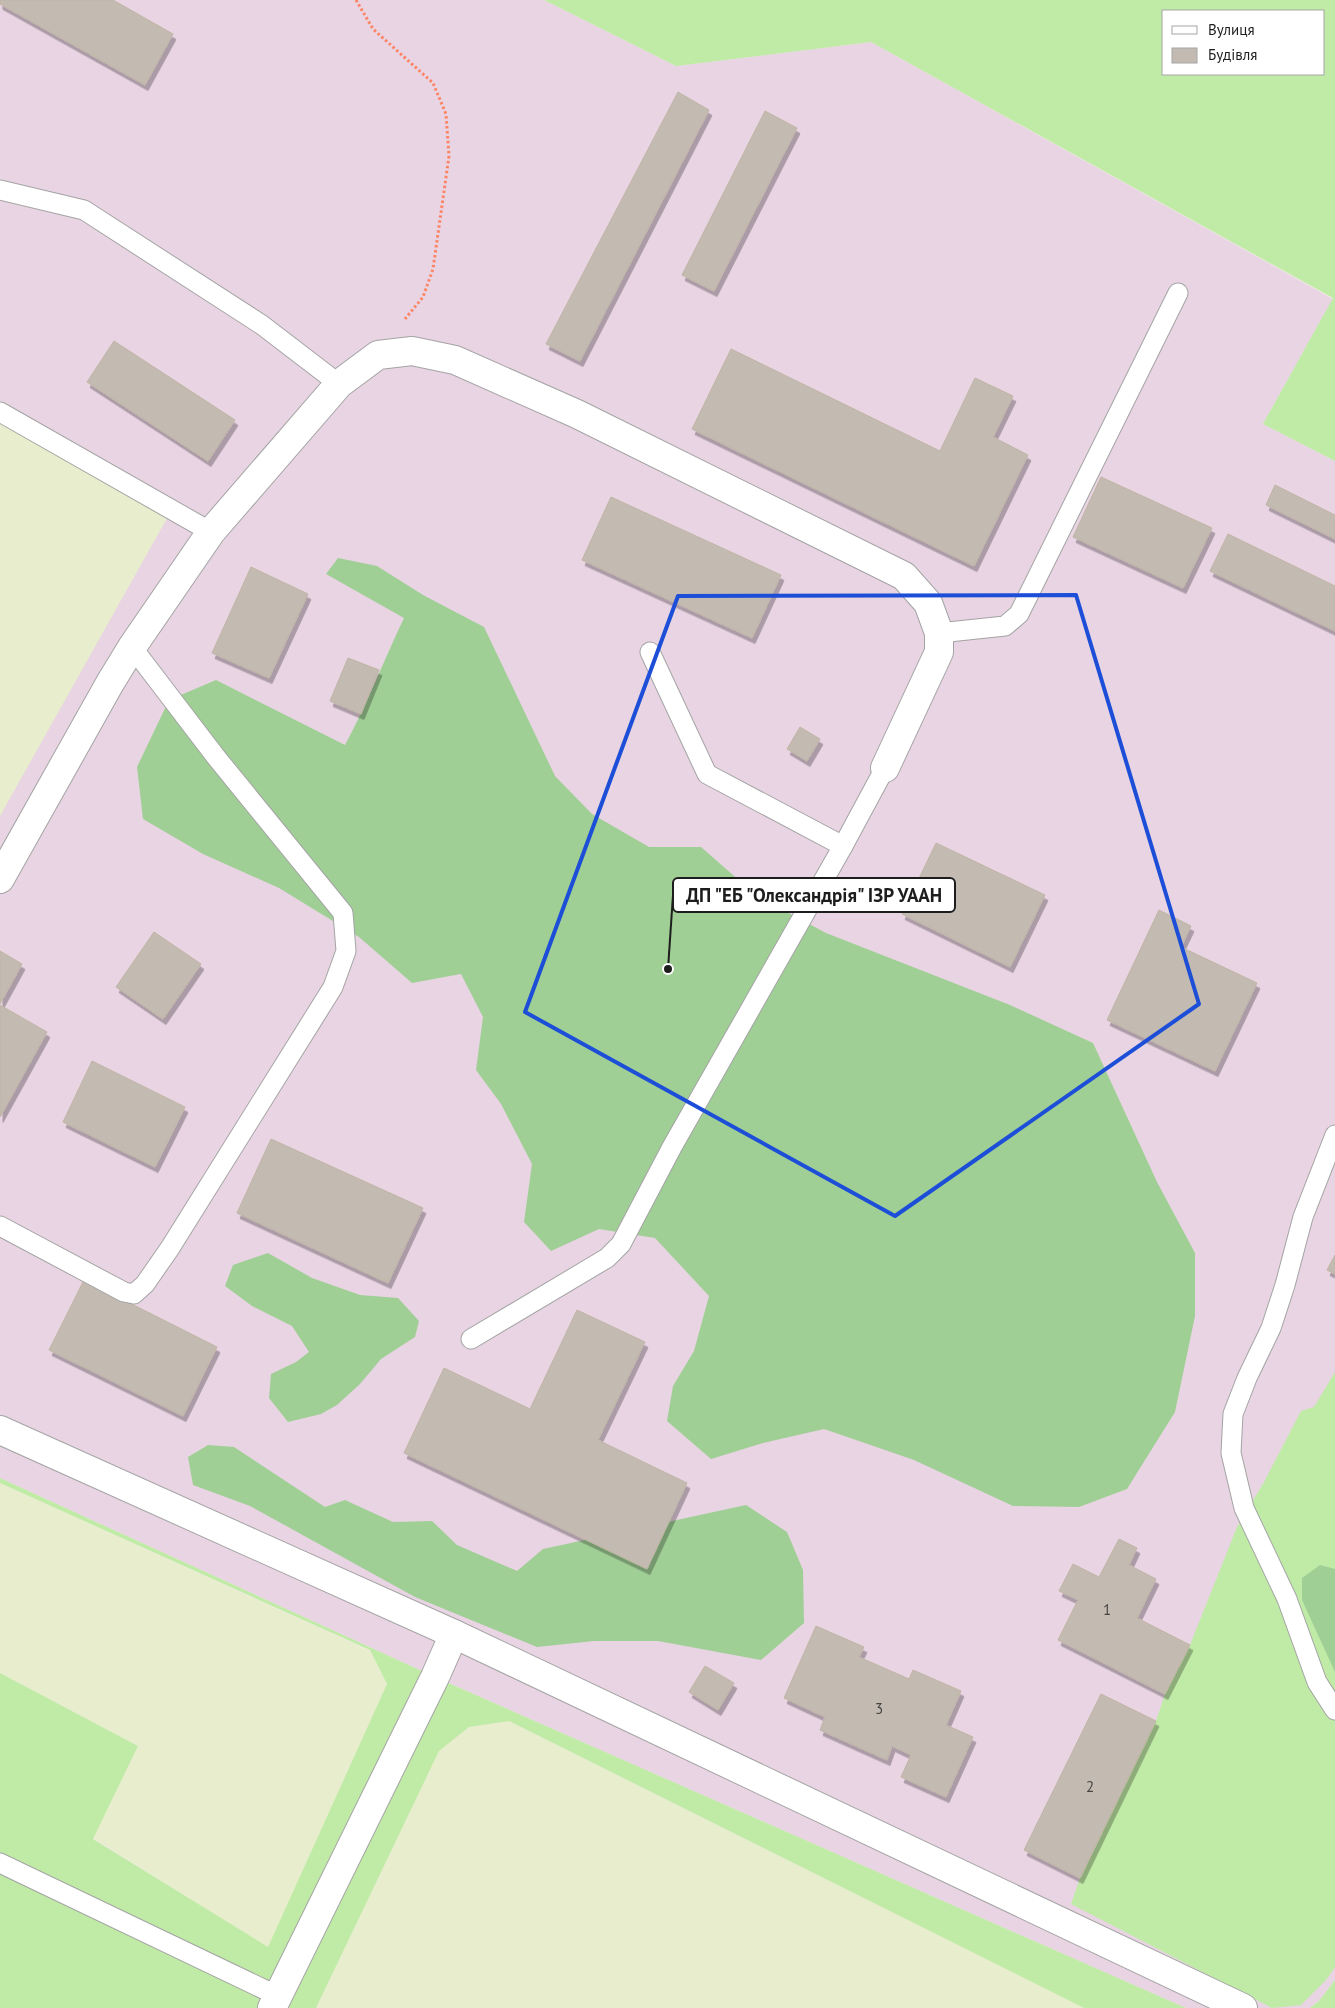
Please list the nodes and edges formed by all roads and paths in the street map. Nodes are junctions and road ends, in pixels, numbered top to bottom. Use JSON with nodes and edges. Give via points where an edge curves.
{"nodes":[{"id":1,"x":356,"y":0,"type":"edge"},
{"id":2,"x":0,"y":190,"type":"edge"},
{"id":3,"x":1178,"y":293,"type":"dead end"},
{"id":4,"x":378,"y":354,"type":"junction"},
{"id":5,"x":338,"y":384,"type":"junction"},
{"id":6,"x":0,"y":412,"type":"edge"},
{"id":7,"x":211,"y":532,"type":"junction"},
{"id":8,"x":940,"y":633,"type":"junction"},
{"id":9,"x":132,"y":647,"type":"junction"},
{"id":10,"x":650,"y":652,"type":"dead end"},
{"id":11,"x":885,"y":768,"type":"joint"},
{"id":12,"x":843,"y":846,"type":"junction"},
{"id":13,"x":0,"y":879,"type":"edge"},
{"id":14,"x":1335,"y":1135,"type":"edge"},
{"id":15,"x":0,"y":1226,"type":"edge"},
{"id":16,"x":471,"y":1340,"type":"dead end"},
{"id":17,"x":0,"y":1430,"type":"edge"},
{"id":18,"x":454,"y":1634,"type":"junction"},
{"id":19,"x":1335,"y":1710,"type":"edge"},
{"id":20,"x":0,"y":1863,"type":"edge"},
{"id":21,"x":275,"y":2002,"type":"edge"},
{"id":22,"x":1243,"y":2008,"type":"edge"}],
"edges":[{"from":1,"to":4,"type":"path","via":[[373,29],[432,83],[446,114],[450,156],[433,269],[423,296]]},
{"from":2,"to":5,"type":"lane","via":[[84,210],[262,325]]},
{"from":3,"to":8,"type":"lane","via":[[1019,614],[1005,626]]},
{"from":4,"to":5,"type":"street"},
{"from":4,"to":8,"type":"street","via":[[412,351],[455,360],[577,414],[904,576],[928,603]]},
{"from":5,"to":7,"type":"street"},
{"from":6,"to":7,"type":"lane"},
{"from":7,"to":9,"type":"street"},
{"from":8,"to":11,"type":"street","via":[[939,652]]},
{"from":9,"to":13,"type":"street"},
{"from":9,"to":15,"type":"lane","via":[[216,757],[343,913],[346,951],[333,987],[170,1248],[134,1294],[124,1292]]},
{"from":10,"to":12,"type":"lane","via":[[707,774]]},
{"from":11,"to":12,"type":"lane"},
{"from":12,"to":16,"type":"lane","via":[[672,1147],[621,1244],[607,1258]]},
{"from":14,"to":19,"type":"lane","via":[[1303,1217],[1271,1328],[1233,1414],[1232,1453],[1244,1508],[1287,1599],[1318,1682]]},
{"from":17,"to":18,"type":"street"},
{"from":18,"to":21,"type":"street"},
{"from":18,"to":22,"type":"street"},
{"from":20,"to":21,"type":"lane"}]}
